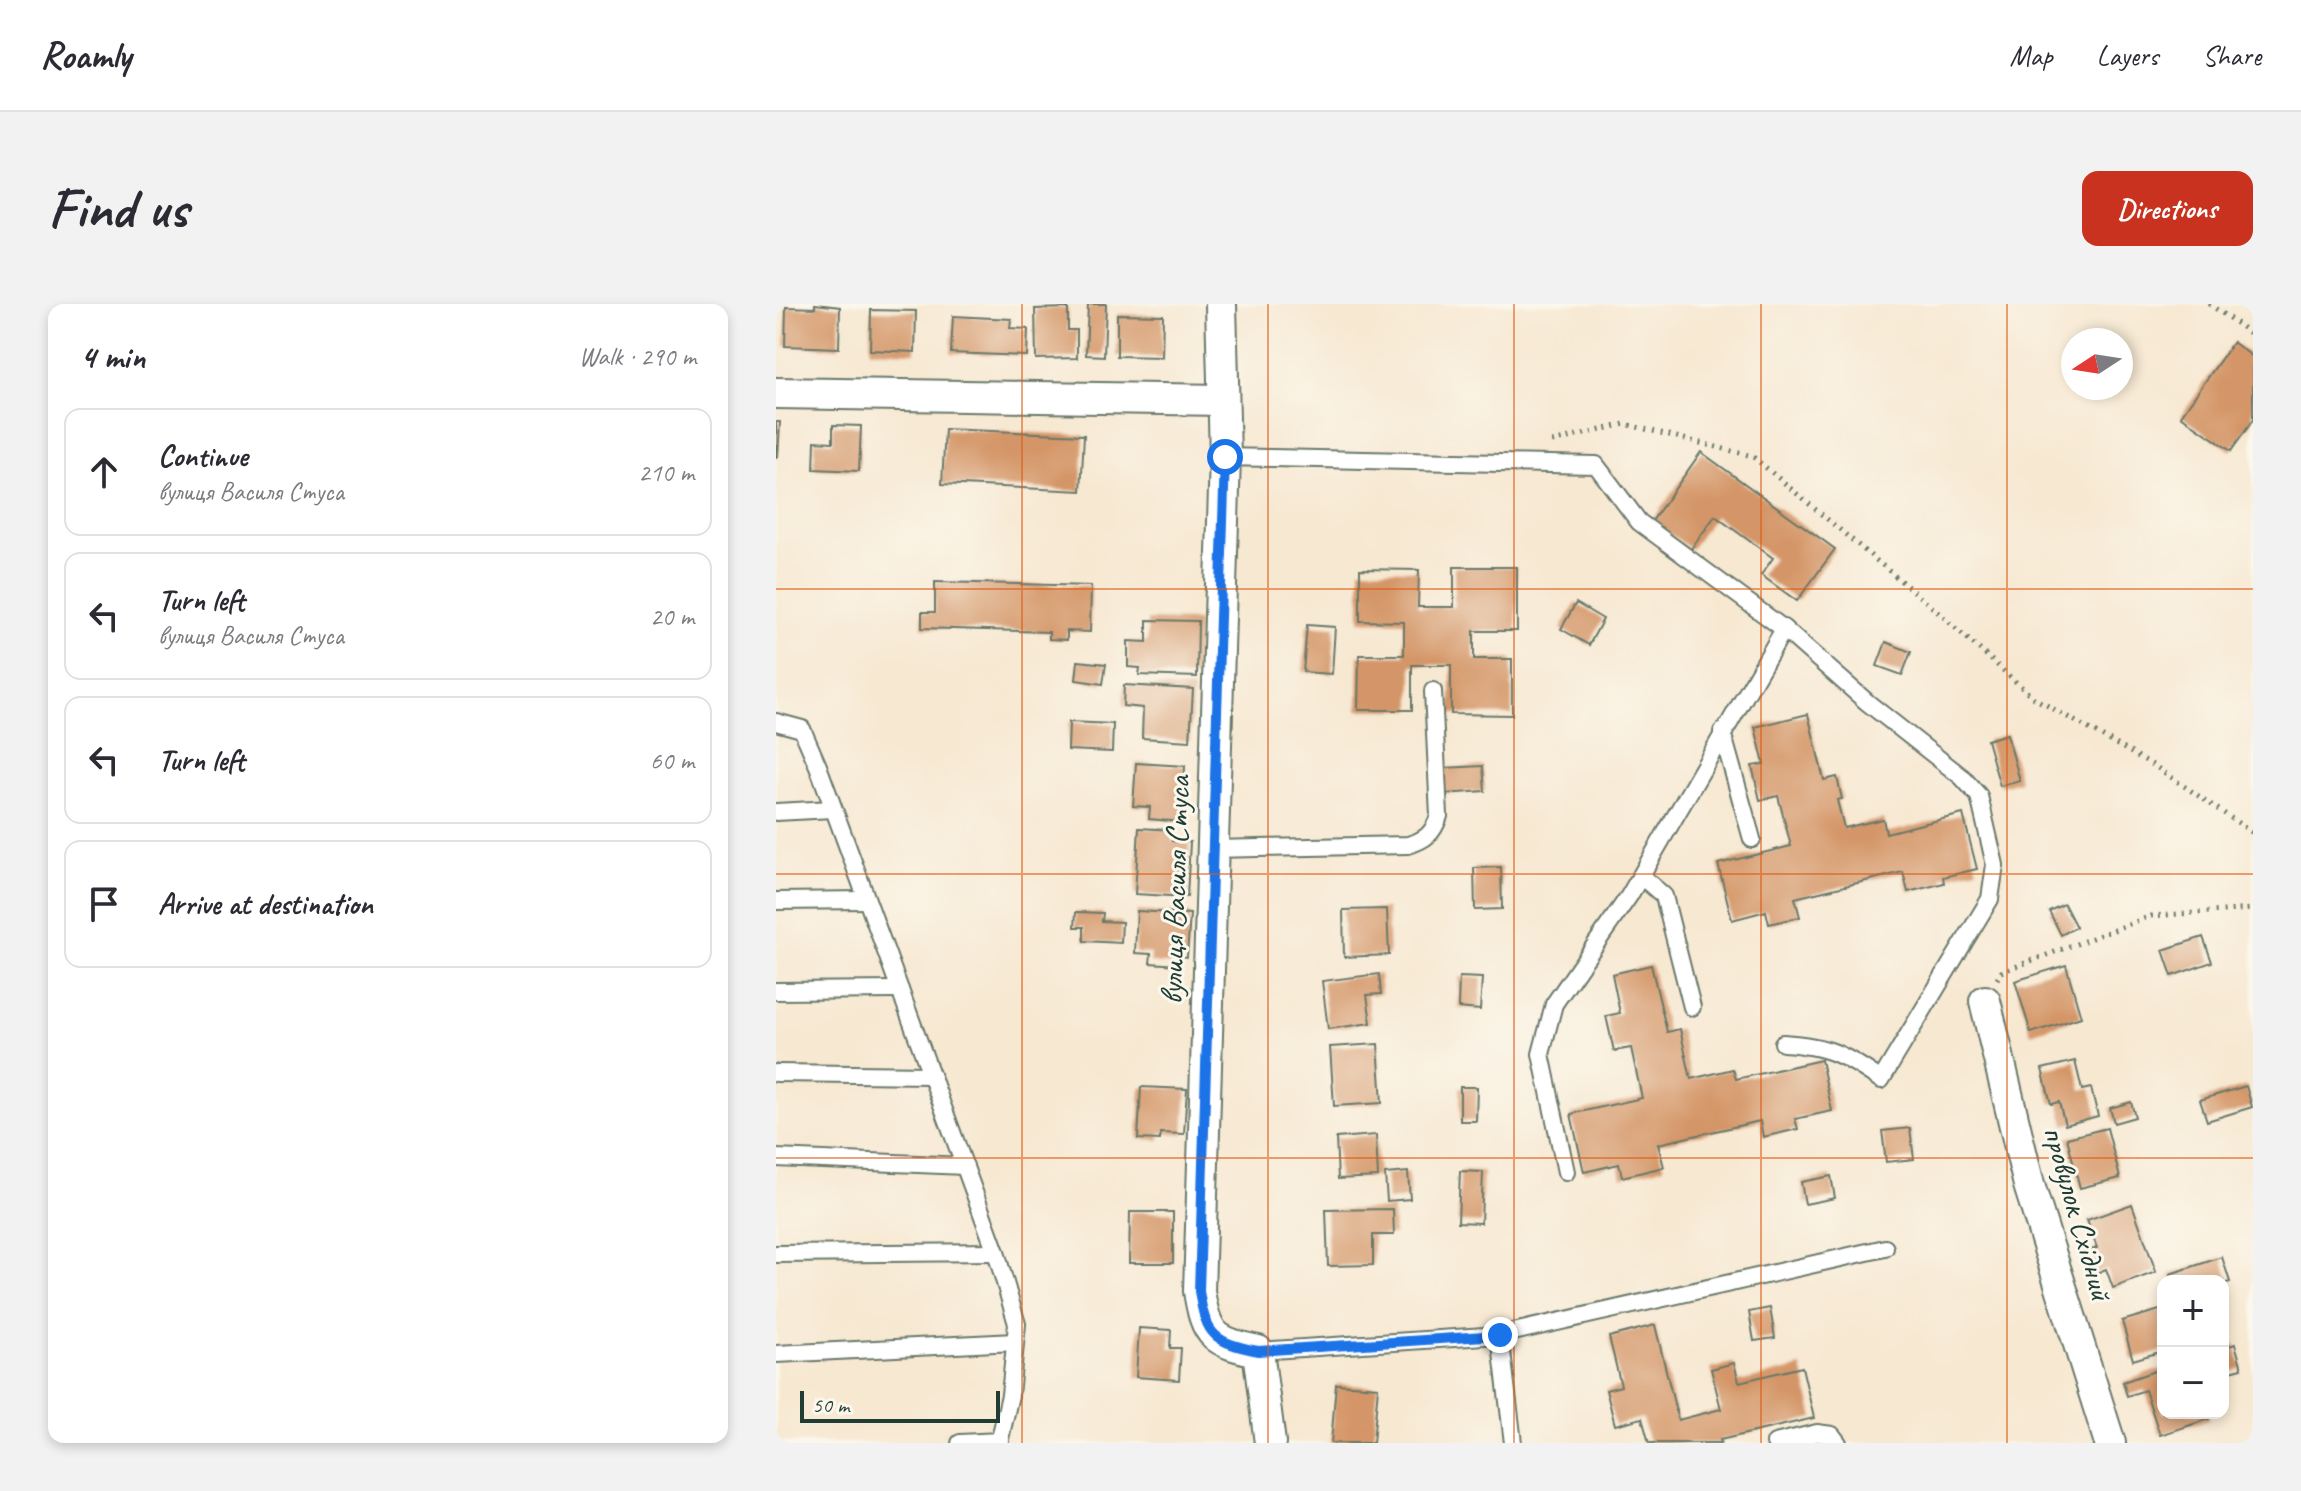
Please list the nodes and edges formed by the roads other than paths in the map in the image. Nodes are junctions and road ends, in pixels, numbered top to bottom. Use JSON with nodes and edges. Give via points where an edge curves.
{"nodes":[{"id":1,"x":1221,"y":304,"type":"edge"},
{"id":2,"x":776,"y":393,"type":"edge"},
{"id":3,"x":1223,"y":400,"type":"junction"},
{"id":4,"x":1225,"y":457,"type":"junction"},
{"id":5,"x":1784,"y":629,"type":"junction"},
{"id":6,"x":1433,"y":691,"type":"dead end"},
{"id":7,"x":776,"y":722,"type":"edge"},
{"id":8,"x":1722,"y":732,"type":"junction"},
{"id":9,"x":833,"y":809,"type":"junction"},
{"id":10,"x":776,"y":812,"type":"edge"},
{"id":11,"x":1752,"y":839,"type":"dead end"},
{"id":12,"x":1212,"y":849,"type":"junction"},
{"id":13,"x":1641,"y":876,"type":"junction"},
{"id":14,"x":866,"y":900,"type":"junction"},
{"id":15,"x":776,"y":901,"type":"edge"},
{"id":16,"x":900,"y":990,"type":"junction"},
{"id":17,"x":776,"y":991,"type":"edge"},
{"id":18,"x":1985,"y":1001,"type":"road end"},
{"id":19,"x":1692,"y":1007,"type":"dead end"},
{"id":20,"x":1783,"y":1043,"type":"dead end"},
{"id":21,"x":776,"y":1073,"type":"edge"},
{"id":22,"x":931,"y":1075,"type":"junction"},
{"id":23,"x":776,"y":1158,"type":"edge"},
{"id":24,"x":965,"y":1166,"type":"junction"},
{"id":25,"x":1566,"y":1172,"type":"dead end"},
{"id":26,"x":1885,"y":1248,"type":"dead end"},
{"id":27,"x":996,"y":1252,"type":"junction"},
{"id":28,"x":776,"y":1254,"type":"edge"},
{"id":29,"x":1500,"y":1335,"type":"junction"},
{"id":30,"x":1015,"y":1342,"type":"junction"},
{"id":31,"x":1258,"y":1351,"type":"junction"},
{"id":32,"x":776,"y":1354,"type":"edge"},
{"id":33,"x":1000,"y":1442,"type":"edge"},
{"id":34,"x":960,"y":1443,"type":"edge"},
{"id":35,"x":1270,"y":1443,"type":"edge"},
{"id":36,"x":1513,"y":1443,"type":"edge"},
{"id":37,"x":1775,"y":1443,"type":"edge"},
{"id":38,"x":1838,"y":1443,"type":"edge"},
{"id":39,"x":2110,"y":1443,"type":"edge"}],
"edges":[{"from":1,"to":3,"type":"street","name":"вулиця Василя Стуса"},
{"from":2,"to":3,"type":"street"},
{"from":3,"to":4,"type":"street","name":"вулиця Василя Стуса"},
{"from":4,"to":5,"type":"lane","via":[[1596,465],[1639,522]]},
{"from":4,"to":12,"type":"street","name":"вулиця Василя Стуса"},
{"from":5,"to":8,"type":"lane"},
{"from":5,"to":20,"type":"lane","via":[[1979,796],[1995,865],[1990,899],[1881,1080],[1817,1045]]},
{"from":6,"to":12,"type":"lane","via":[[1439,816],[1424,840],[1408,845]]},
{"from":7,"to":9,"type":"lane","via":[[802,729]]},
{"from":8,"to":11,"type":"lane"},
{"from":8,"to":13,"type":"lane"},
{"from":9,"to":10,"type":"lane"},
{"from":9,"to":14,"type":"lane"},
{"from":12,"to":31,"type":"street","name":"вулиця Василя Стуса","via":[[1199,1291],[1204,1319],[1214,1334],[1230,1345]]},
{"from":13,"to":19,"type":"lane","via":[[1664,896]]},
{"from":13,"to":25,"type":"lane","via":[[1554,1004],[1547,1029],[1541,1054]]},
{"from":14,"to":15,"type":"lane"},
{"from":14,"to":16,"type":"lane"},
{"from":16,"to":17,"type":"lane"},
{"from":16,"to":22,"type":"lane"},
{"from":18,"to":39,"type":"street","name":"провулок Східний","via":[[2029,1185]]},
{"from":21,"to":22,"type":"lane"},
{"from":22,"to":24,"type":"lane"},
{"from":23,"to":24,"type":"lane"},
{"from":24,"to":27,"type":"lane"},
{"from":26,"to":29,"type":"lane"},
{"from":27,"to":28,"type":"lane"},
{"from":27,"to":30,"type":"lane","via":[[1017,1324]]},
{"from":29,"to":31,"type":"lane"},
{"from":29,"to":36,"type":"lane"},
{"from":30,"to":32,"type":"lane"},
{"from":30,"to":33,"type":"lane"},
{"from":31,"to":35,"type":"street"},
{"from":33,"to":34,"type":"lane"},
{"from":37,"to":38,"type":"lane","via":[[1817,1433],[1832,1435]]}]}
